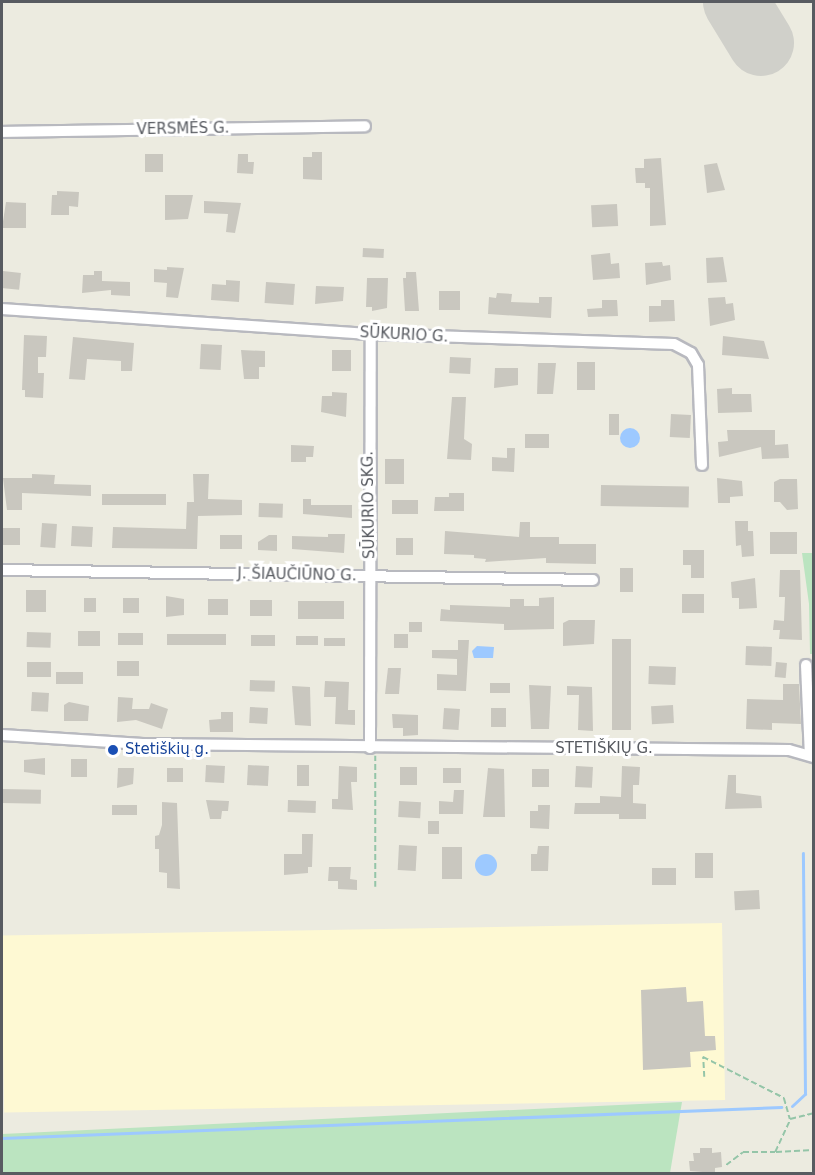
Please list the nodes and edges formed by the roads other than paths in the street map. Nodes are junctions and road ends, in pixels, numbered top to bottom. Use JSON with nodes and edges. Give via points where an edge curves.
{"nodes":[{"id":1,"x":365,"y":126,"type":"dead end"},
{"id":2,"x":2,"y":132,"type":"edge"},
{"id":3,"x":2,"y":309,"type":"edge"},
{"id":4,"x":370,"y":334,"type":"junction"},
{"id":5,"x":702,"y":465,"type":"dead end"},
{"id":6,"x":2,"y":570,"type":"edge"},
{"id":7,"x":371,"y":576,"type":"junction"},
{"id":8,"x":593,"y":580,"type":"dead end"},
{"id":9,"x":806,"y":665,"type":"dead end"},
{"id":10,"x":2,"y":735,"type":"edge"},
{"id":11,"x":372,"y":748,"type":"junction"},
{"id":12,"x":812,"y":756,"type":"edge"}],
"edges":[{"from":1,"to":2,"type":"street","name":"VERSMĖS G."},
{"from":3,"to":4,"type":"street","name":"SŪKURIO G."},
{"from":4,"to":5,"type":"street","name":"SŪKURIO G.","via":[[674,344],[691,353],[698,365]]},
{"from":4,"to":7,"type":"street","name":"SŪKURIO SKG."},
{"from":6,"to":7,"type":"street","name":"J. ŠIAUČIŪNO G."},
{"from":7,"to":8,"type":"street","name":"J. ŠIAUČIŪNO G."},
{"from":7,"to":11,"type":"street","name":"SŪKURIO SKG."},
{"from":9,"to":12,"type":"street"},
{"from":10,"to":11,"type":"street","name":"STETIŠKIŲ G.","via":[[144,744]]},
{"from":11,"to":12,"type":"street","name":"STETIŠKIŲ G.","via":[[774,750]]}]}
